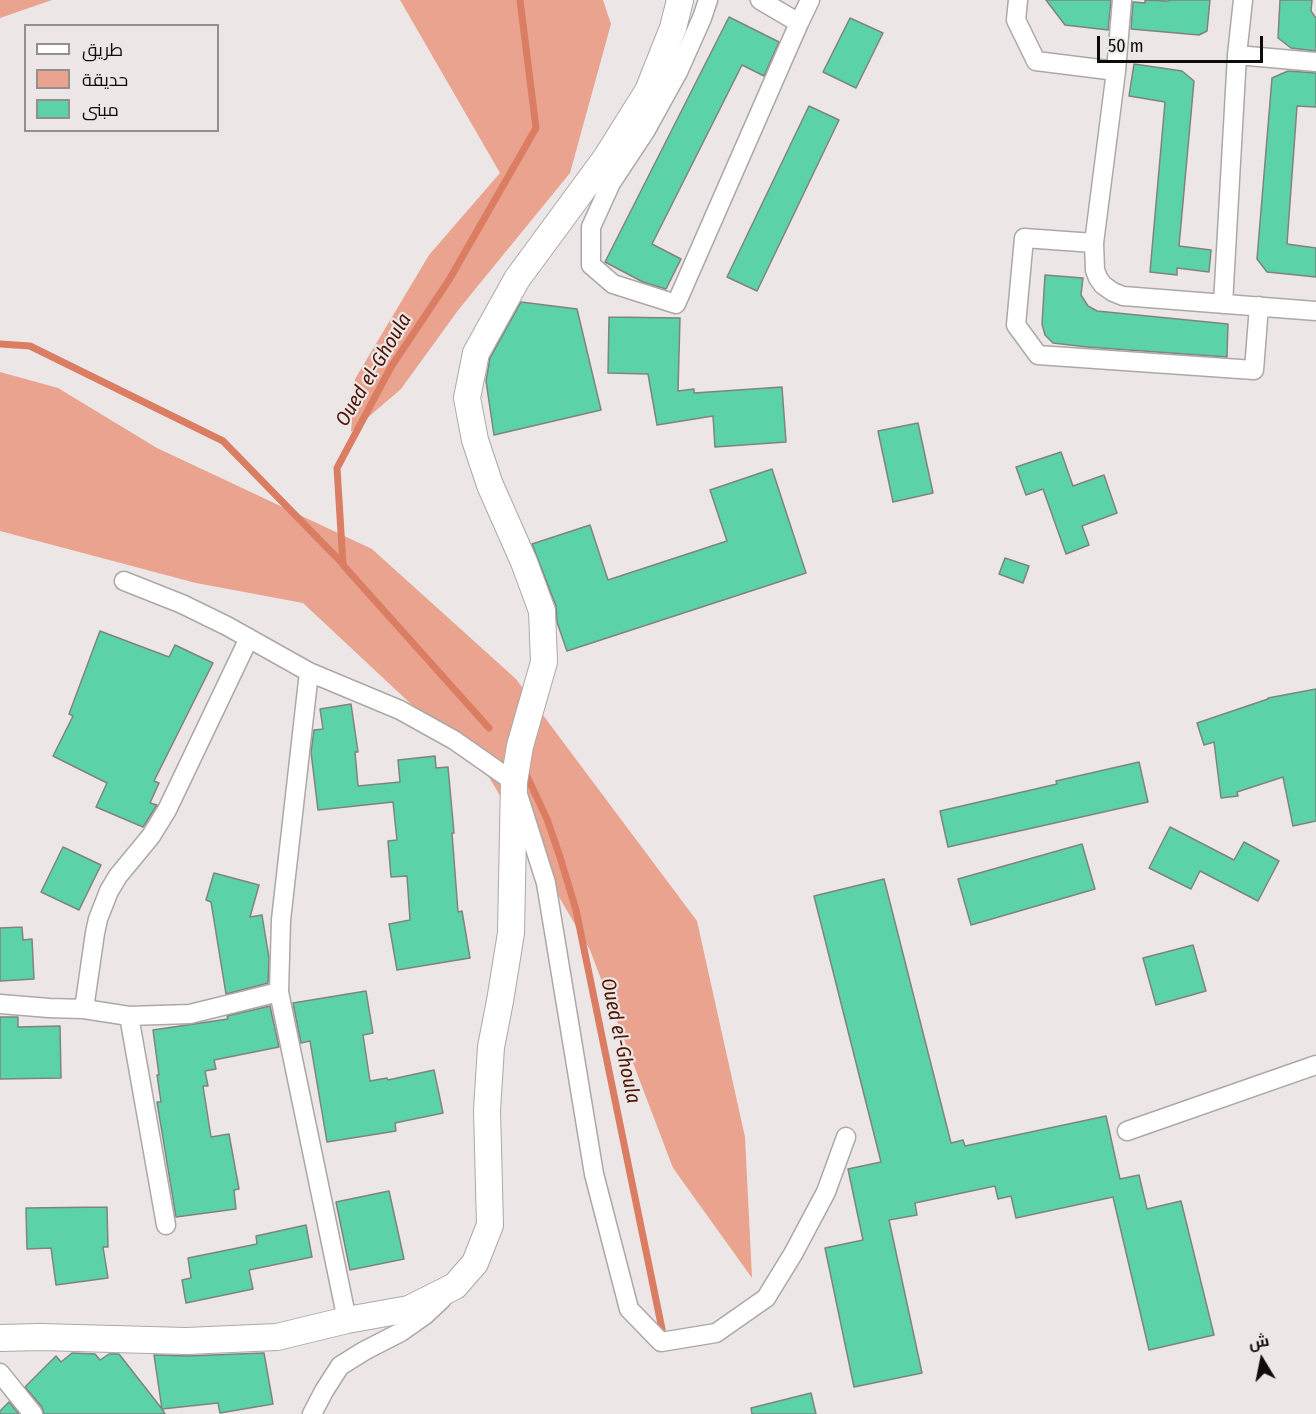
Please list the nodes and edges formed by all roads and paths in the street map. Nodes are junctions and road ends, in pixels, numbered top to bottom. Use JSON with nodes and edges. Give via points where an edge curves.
{"nodes":[{"id":1,"x":680,"y":0,"type":"edge"},
{"id":2,"x":708,"y":0,"type":"edge"},
{"id":3,"x":760,"y":0,"type":"edge"},
{"id":4,"x":810,"y":0,"type":"edge"},
{"id":5,"x":1018,"y":0,"type":"edge"},
{"id":6,"x":1122,"y":0,"type":"edge"},
{"id":7,"x":1243,"y":0,"type":"edge"},
{"id":8,"x":799,"y":23,"type":"junction"},
{"id":9,"x":1237,"y":55,"type":"junction"},
{"id":10,"x":1316,"y":62,"type":"edge"},
{"id":11,"x":1116,"y":71,"type":"junction"},
{"id":12,"x":1094,"y":243,"type":"junction"},
{"id":13,"x":1223,"y":304,"type":"junction"},
{"id":14,"x":1259,"y":306,"type":"junction"},
{"id":15,"x":1316,"y":311,"type":"edge"},
{"id":16,"x":124,"y":581,"type":"dead end"},
{"id":17,"x":249,"y":638,"type":"junction"},
{"id":18,"x":309,"y":672,"type":"junction"},
{"id":19,"x":514,"y":782,"type":"junction"},
{"id":20,"x":279,"y":992,"type":"junction"},
{"id":21,"x":0,"y":1004,"type":"edge"},
{"id":22,"x":84,"y":1009,"type":"junction"},
{"id":23,"x":129,"y":1016,"type":"junction"},
{"id":24,"x":1316,"y":1065,"type":"edge"},
{"id":25,"x":1127,"y":1131,"type":"dead end"},
{"id":26,"x":846,"y":1137,"type":"dead end"},
{"id":27,"x":166,"y":1225,"type":"dead end"},
{"id":28,"x":455,"y":1286,"type":"junction"},
{"id":29,"x":347,"y":1320,"type":"junction"},
{"id":30,"x":0,"y":1338,"type":"edge"},
{"id":31,"x":0,"y":1373,"type":"edge"},
{"id":32,"x":33,"y":1414,"type":"edge"},
{"id":33,"x":312,"y":1414,"type":"edge"}],
"edges":[{"from":1,"to":19,"type":"main road","via":[[648,91],[606,158],[517,279],[476,353],[467,398],[475,440],[542,611],[544,663],[519,746]]},
{"from":2,"to":8,"type":"street","via":[[678,72],[646,130],[610,183],[591,227],[591,265],[613,284],[676,304]]},
{"from":3,"to":8,"type":"street"},
{"from":4,"to":8,"type":"street"},
{"from":5,"to":11,"type":"street","via":[[1016,20],[1036,62]]},
{"from":6,"to":11,"type":"street"},
{"from":7,"to":9,"type":"street"},
{"from":9,"to":10,"type":"street"},
{"from":9,"to":13,"type":"street"},
{"from":11,"to":12,"type":"street"},
{"from":12,"to":13,"type":"street","via":[[1098,278],[1113,292]]},
{"from":12,"to":14,"type":"street","via":[[1024,238],[1016,325],[1038,355],[1254,370]]},
{"from":13,"to":14,"type":"street"},
{"from":14,"to":15,"type":"street"},
{"from":16,"to":17,"type":"street","via":[[182,604]]},
{"from":17,"to":18,"type":"street"},
{"from":17,"to":22,"type":"street","via":[[167,810],[109,891],[95,933]]},
{"from":18,"to":19,"type":"street","via":[[410,715]]},
{"from":18,"to":20,"type":"street","via":[[281,920]]},
{"from":19,"to":26,"type":"street","via":[[546,883],[594,1174],[629,1309],[661,1342],[716,1334],[766,1298],[826,1192]]},
{"from":19,"to":28,"type":"main road","via":[[511,933],[491,1047],[487,1110],[490,1225],[475,1263]]},
{"from":20,"to":23,"type":"street","via":[[190,1014]]},
{"from":20,"to":29,"type":"street"},
{"from":21,"to":22,"type":"street"},
{"from":22,"to":23,"type":"street"},
{"from":23,"to":27,"type":"street"},
{"from":24,"to":25,"type":"street"},
{"from":28,"to":29,"type":"main road","via":[[409,1309]]},
{"from":28,"to":33,"type":"street","via":[[426,1315],[340,1366]]},
{"from":29,"to":30,"type":"main road","via":[[277,1337],[186,1341]]},
{"from":31,"to":32,"type":"street"}]}
